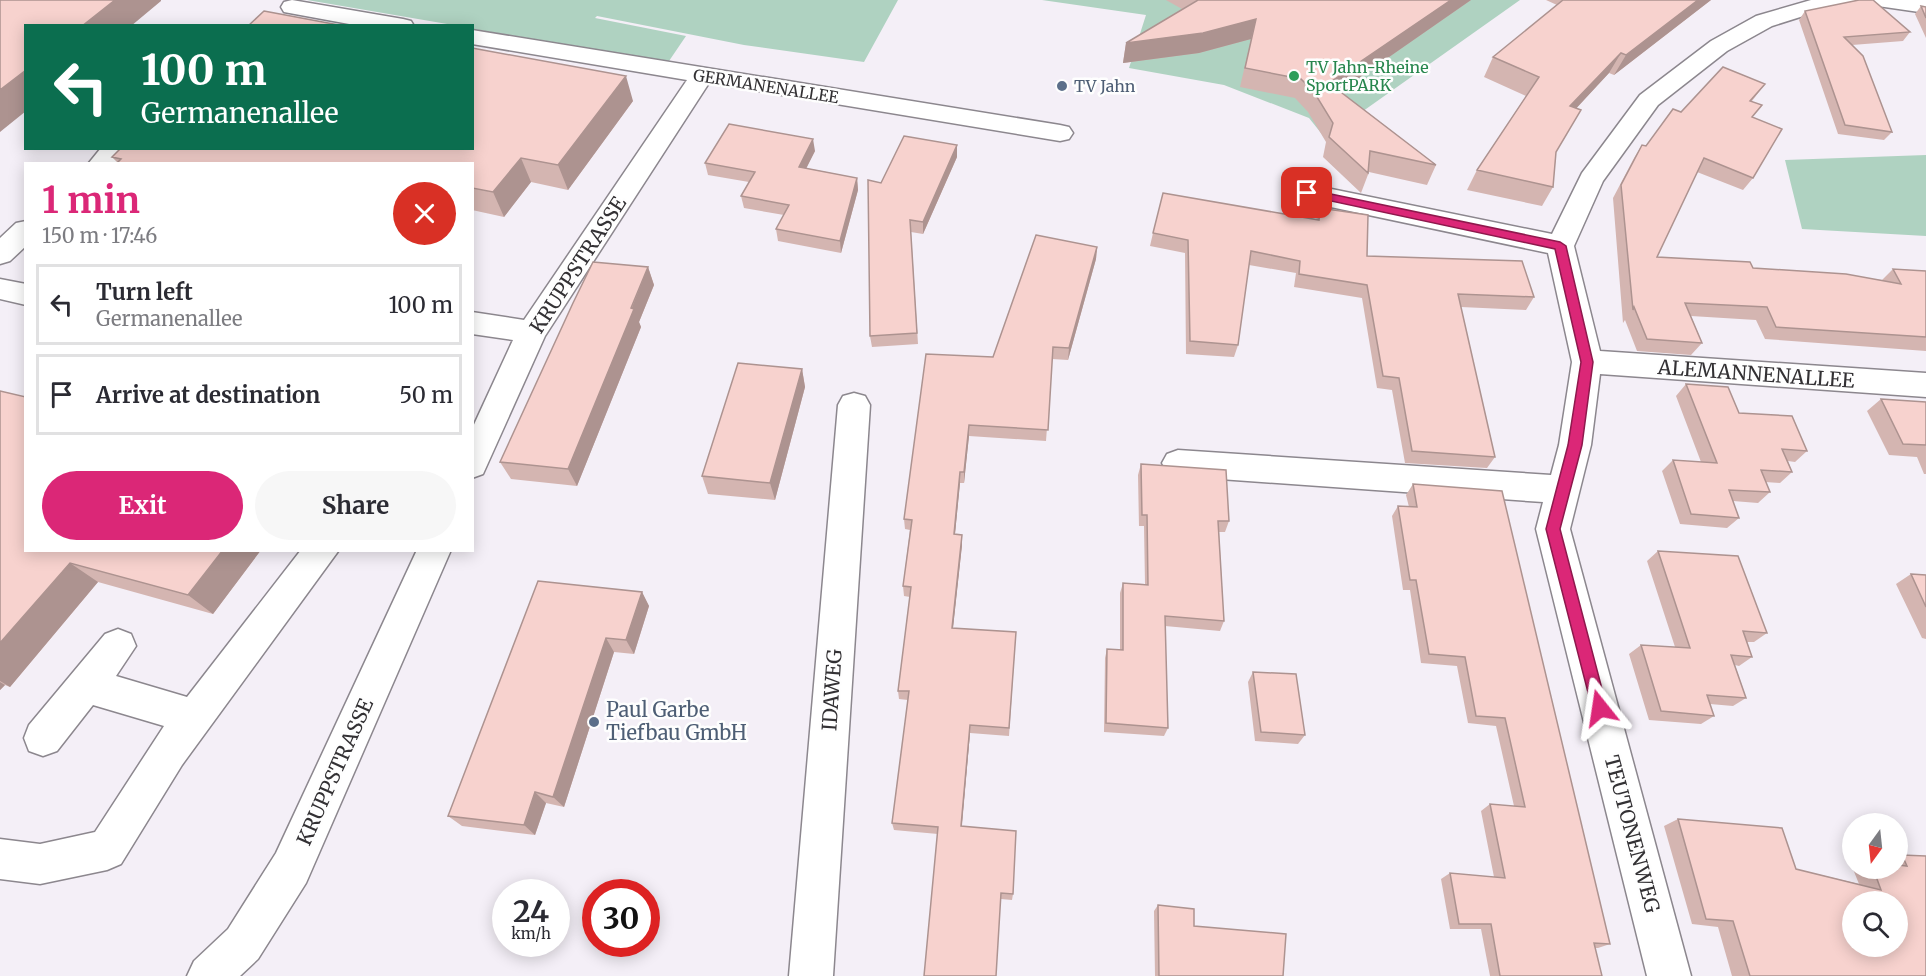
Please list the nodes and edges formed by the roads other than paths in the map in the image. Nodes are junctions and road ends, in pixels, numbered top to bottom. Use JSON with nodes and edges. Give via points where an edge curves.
{"nodes":[{"id":1,"x":1856,"y":0,"type":"edge"},
{"id":2,"x":1872,"y":0,"type":"edge"},
{"id":3,"x":292,"y":6,"type":"dead end"},
{"id":4,"x":1926,"y":6,"type":"edge"},
{"id":5,"x":392,"y":24,"type":"edge"},
{"id":6,"x":474,"y":37,"type":"edge"},
{"id":7,"x":702,"y":76,"type":"junction"},
{"id":8,"x":1060,"y":133,"type":"dead end"},
{"id":9,"x":115,"y":150,"type":"edge"},
{"id":10,"x":103,"y":162,"type":"edge"},
{"id":11,"x":1307,"y":193,"type":"dead end"},
{"id":12,"x":24,"y":232,"type":"edge"},
{"id":13,"x":1560,"y":246,"type":"junction"},
{"id":14,"x":0,"y":254,"type":"edge"},
{"id":15,"x":0,"y":289,"type":"edge"},
{"id":16,"x":24,"y":295,"type":"edge"},
{"id":17,"x":474,"y":323,"type":"edge"},
{"id":18,"x":532,"y":332,"type":"junction"},
{"id":19,"x":1587,"y":362,"type":"junction"},
{"id":20,"x":1926,"y":385,"type":"edge"},
{"id":21,"x":854,"y":405,"type":"dead end"},
{"id":22,"x":474,"y":461,"type":"edge"},
{"id":23,"x":1178,"y":463,"type":"dead end"},
{"id":24,"x":1563,"y":490,"type":"junction"},
{"id":25,"x":320,"y":552,"type":"edge"},
{"id":26,"x":433,"y":552,"type":"edge"},
{"id":27,"x":118,"y":646,"type":"dead end"},
{"id":28,"x":86,"y":685,"type":"junction"},
{"id":29,"x":195,"y":717,"type":"junction"},
{"id":30,"x":43,"y":738,"type":"dead end"},
{"id":31,"x":0,"y":859,"type":"edge"},
{"id":32,"x":209,"y":976,"type":"edge"},
{"id":33,"x":811,"y":976,"type":"edge"},
{"id":34,"x":1669,"y":976,"type":"edge"}],
"edges":[{"from":1,"to":13,"type":"street","via":[[1810,7],[1764,21],[1719,46],[1649,100],[1591,179]]},
{"from":2,"to":4,"type":"street"},
{"from":3,"to":5,"type":"street"},
{"from":6,"to":7,"type":"street","name":"GERMANENALLEE"},
{"from":7,"to":8,"type":"street","name":"GERMANENALLEE"},
{"from":7,"to":18,"type":"street","name":"KRUPPSTRASSE"},
{"from":9,"to":10,"type":"street"},
{"from":11,"to":13,"type":"street"},
{"from":12,"to":14,"type":"street"},
{"from":13,"to":19,"type":"street","name":"TEUTONENWEG"},
{"from":15,"to":16,"type":"street"},
{"from":17,"to":18,"type":"street"},
{"from":18,"to":22,"type":"street","name":"KRUPPSTRASSE"},
{"from":19,"to":20,"type":"street","name":"ALEMANNENALLEE"},
{"from":19,"to":24,"type":"street","name":"TEUTONENWEG","via":[[1575,445]]},
{"from":21,"to":33,"type":"street","name":"IDAWEG"},
{"from":23,"to":24,"type":"street"},
{"from":24,"to":34,"type":"street","name":"TEUTONENWEG","via":[[1553,529]]},
{"from":25,"to":29,"type":"street"},
{"from":26,"to":32,"type":"street","name":"KRUPPSTRASSE","via":[[291,868],[243,944]]},
{"from":27,"to":28,"type":"street"},
{"from":28,"to":29,"type":"street"},
{"from":28,"to":30,"type":"street"},
{"from":29,"to":31,"type":"street","via":[[168,752],[107,850],[40,864]]}]}
